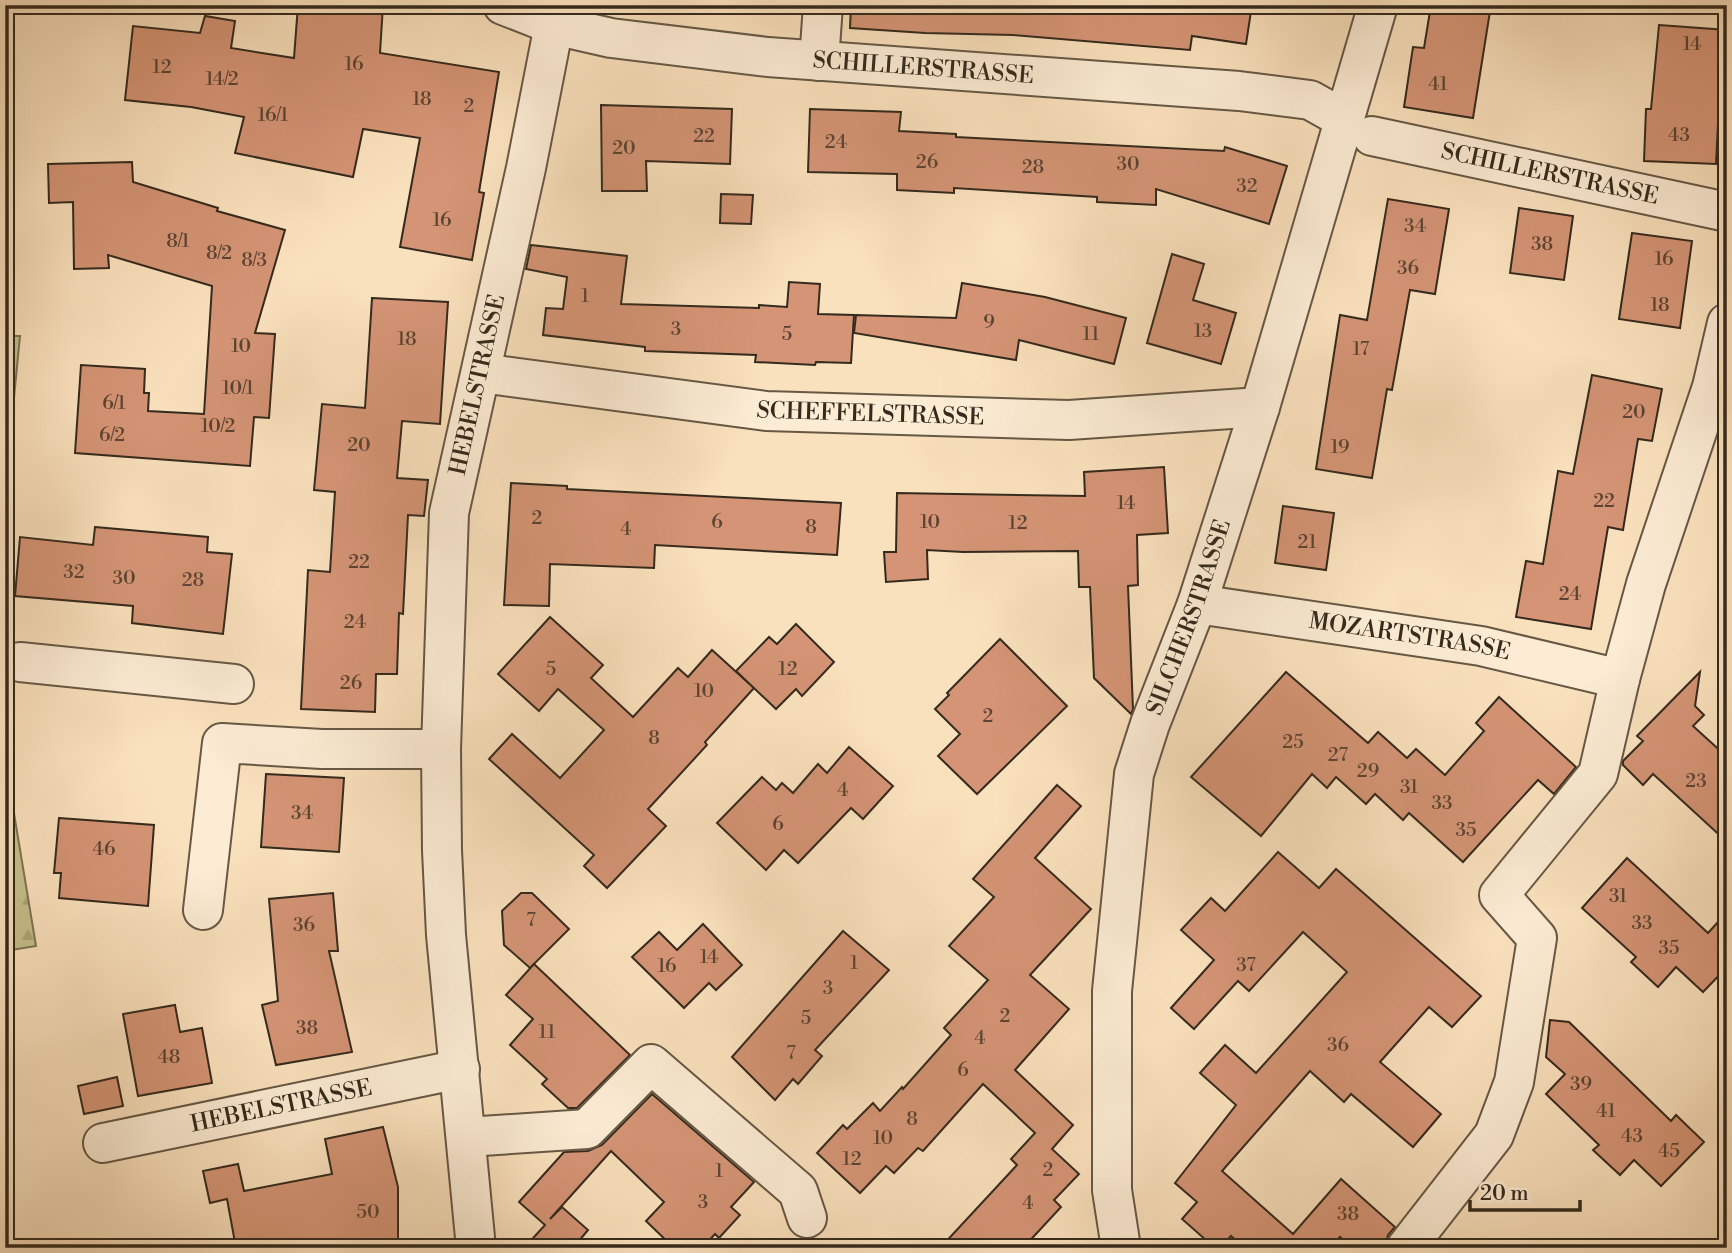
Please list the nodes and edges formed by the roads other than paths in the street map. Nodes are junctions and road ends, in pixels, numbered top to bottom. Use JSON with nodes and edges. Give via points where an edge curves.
{"nodes":[{"id":1,"x":503,"y":5,"type":"edge"},
{"id":2,"x":822,"y":5,"type":"edge"},
{"id":3,"x":1378,"y":5,"type":"edge"},
{"id":4,"x":554,"y":25,"type":"junction"},
{"id":5,"x":818,"y":61,"type":"junction"},
{"id":6,"x":1358,"y":128,"type":"junction"},
{"id":7,"x":1727,"y":212,"type":"edge"},
{"id":8,"x":1727,"y":323,"type":"edge"},
{"id":9,"x":481,"y":373,"type":"junction"},
{"id":10,"x":1260,"y":407,"type":"junction"},
{"id":11,"x":1197,"y":604,"type":"junction"},
{"id":12,"x":20,"y":662,"type":"dead end"},
{"id":13,"x":1620,"y":679,"type":"junction"},
{"id":14,"x":222,"y":743,"type":"junction"},
{"id":15,"x":441,"y":749,"type":"junction"},
{"id":16,"x":203,"y":910,"type":"dead end"},
{"id":17,"x":460,"y":1069,"type":"junction"},
{"id":18,"x":467,"y":1137,"type":"junction"},
{"id":19,"x":103,"y":1143,"type":"dead end"},
{"id":20,"x":807,"y":1218,"type":"dead end"},
{"id":21,"x":476,"y":1248,"type":"edge"},
{"id":22,"x":1121,"y":1248,"type":"edge"},
{"id":23,"x":1406,"y":1248,"type":"edge"}],
"edges":[{"from":1,"to":4,"type":"street","name":"SCHILLERSTRASSE"},
{"from":2,"to":5,"type":"street"},
{"from":3,"to":6,"type":"street","name":"SILCHERSTRASSE"},
{"from":4,"to":5,"type":"street","name":"SCHILLERSTRASSE","via":[[611,38]]},
{"from":4,"to":9,"type":"street","name":"HEBELSTRASSE"},
{"from":5,"to":6,"type":"street","name":"SCHILLERSTRASSE","via":[[1239,91],[1310,100]]},
{"from":6,"to":7,"type":"street","name":"SCHILLERSTRASSE"},
{"from":6,"to":10,"type":"street","name":"SILCHERSTRASSE"},
{"from":8,"to":13,"type":"street","via":[[1712,387],[1646,584]]},
{"from":9,"to":10,"type":"street","name":"SCHEFFELSTRASSE","via":[[766,411],[1069,420]]},
{"from":9,"to":15,"type":"street","name":"HEBELSTRASSE","via":[[449,513]]},
{"from":10,"to":11,"type":"street","name":"SILCHERSTRASSE"},
{"from":11,"to":13,"type":"street","name":"MOZARTSTRASSE","via":[[1481,646]]},
{"from":11,"to":22,"type":"street","name":"SILCHERSTRASSE","via":[[1135,774],[1112,991],[1112,1190]]},
{"from":12,"to":14,"type":"street","via":[[237,676]]},
{"from":13,"to":23,"type":"street","via":[[1598,774],[1499,895],[1537,938],[1511,1091],[1494,1135]]},
{"from":14,"to":15,"type":"street"},
{"from":14,"to":16,"type":"street"},
{"from":15,"to":17,"type":"street","name":"HEBELSTRASSE","via":[[446,935]]},
{"from":17,"to":18,"type":"street","name":"HEBELSTRASSE"},
{"from":17,"to":19,"type":"street","name":"HEBELSTRASSE"},
{"from":18,"to":20,"type":"street","via":[[587,1129],[651,1064],[798,1191]]},
{"from":18,"to":21,"type":"street","name":"HEBELSTRASSE"}]}
